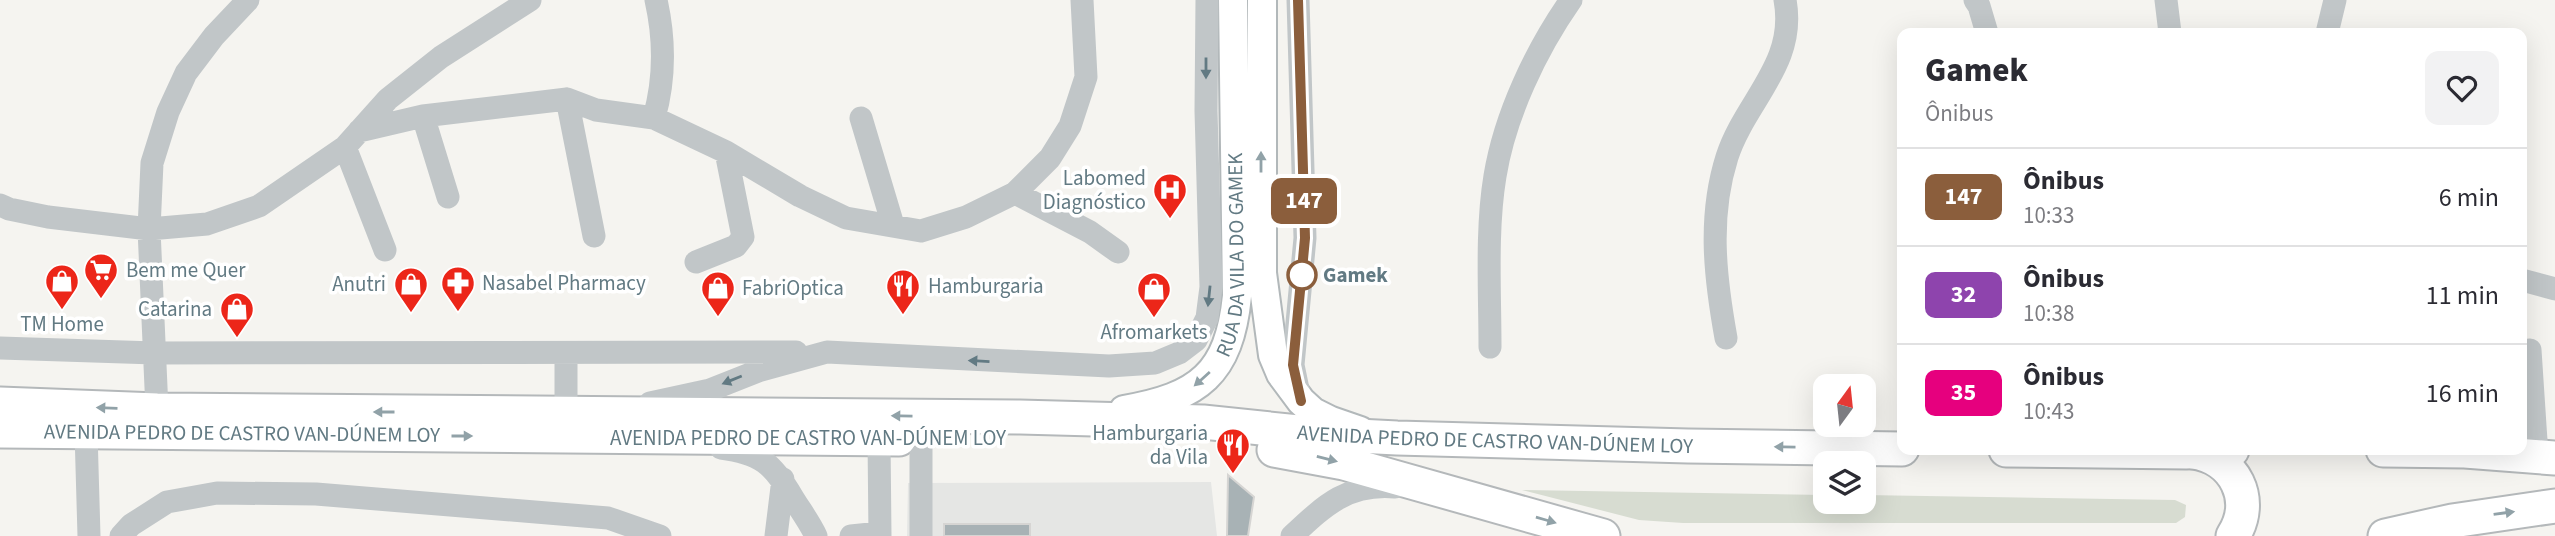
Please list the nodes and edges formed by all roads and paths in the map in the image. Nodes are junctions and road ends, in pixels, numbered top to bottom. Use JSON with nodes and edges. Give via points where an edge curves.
{"nodes":[{"id":1,"x":248,"y":0,"type":"edge"},
{"id":2,"x":530,"y":0,"type":"edge"},
{"id":3,"x":656,"y":0,"type":"edge"},
{"id":4,"x":1082,"y":0,"type":"edge"},
{"id":5,"x":1207,"y":0,"type":"edge"},
{"id":6,"x":1233,"y":0,"type":"edge"},
{"id":7,"x":1262,"y":0,"type":"edge"},
{"id":8,"x":1298,"y":0,"type":"edge"},
{"id":9,"x":1571,"y":0,"type":"edge"},
{"id":10,"x":1785,"y":0,"type":"edge"},
{"id":11,"x":1975,"y":0,"type":"edge"},
{"id":12,"x":2166,"y":0,"type":"edge"},
{"id":13,"x":2335,"y":0,"type":"edge"},
{"id":14,"x":1986,"y":28,"type":"edge"},
{"id":15,"x":2169,"y":28,"type":"edge"},
{"id":16,"x":2328,"y":28,"type":"edge"},
{"id":17,"x":568,"y":99,"type":"junction"},
{"id":18,"x":423,"y":116,"type":"junction"},
{"id":19,"x":654,"y":118,"type":"junction"},
{"id":20,"x":861,"y":118,"type":"dead end"},
{"id":21,"x":352,"y":139,"type":"junction"},
{"id":22,"x":726,"y":152,"type":"junction"},
{"id":23,"x":1015,"y":193,"type":"junction"},
{"id":24,"x":448,"y":197,"type":"dead end"},
{"id":25,"x":0,"y":205,"type":"edge"},
{"id":26,"x":892,"y":225,"type":"junction"},
{"id":27,"x":149,"y":229,"type":"junction"},
{"id":28,"x":594,"y":236,"type":"dead end"},
{"id":29,"x":384,"y":250,"type":"dead end"},
{"id":30,"x":1118,"y":252,"type":"dead end"},
{"id":31,"x":696,"y":262,"type":"dead end"},
{"id":32,"x":2527,"y":282,"type":"edge"},
{"id":33,"x":2555,"y":289,"type":"edge"},
{"id":34,"x":1726,"y":338,"type":"dead end"},
{"id":35,"x":1490,"y":347,"type":"dead end"},
{"id":36,"x":0,"y":348,"type":"edge"},
{"id":37,"x":2530,"y":350,"type":"dead end"},
{"id":38,"x":827,"y":352,"type":"junction"},
{"id":39,"x":155,"y":353,"type":"junction"},
{"id":40,"x":566,"y":353,"type":"junction"},
{"id":41,"x":1301,"y":401,"type":"junction"},
{"id":42,"x":0,"y":404,"type":"edge"},
{"id":43,"x":156,"y":410,"type":"junction"},
{"id":44,"x":566,"y":413,"type":"junction"},
{"id":45,"x":599,"y":414,"type":"junction"},
{"id":46,"x":1081,"y":417,"type":"junction"},
{"id":47,"x":0,"y":431,"type":"edge"},
{"id":48,"x":86,"y":432,"type":"junction"},
{"id":49,"x":642,"y":437,"type":"junction"},
{"id":50,"x":1397,"y":438,"type":"junction"},
{"id":51,"x":879,"y":439,"type":"junction"},
{"id":52,"x":921,"y":439,"type":"junction"},
{"id":53,"x":1897,"y":449,"type":"edge"},
{"id":54,"x":2202,"y":455,"type":"edge"},
{"id":55,"x":2519,"y":455,"type":"edge"},
{"id":56,"x":2546,"y":457,"type":"edge"},
{"id":57,"x":783,"y":480,"type":"junction"},
{"id":58,"x":1461,"y":496,"type":"junction"},
{"id":59,"x":2555,"y":506,"type":"edge"},
{"id":60,"x":880,"y":535,"type":"edge"},
{"id":61,"x":89,"y":536,"type":"edge"},
{"id":62,"x":121,"y":536,"type":"edge"},
{"id":63,"x":660,"y":536,"type":"edge"},
{"id":64,"x":776,"y":536,"type":"edge"},
{"id":65,"x":816,"y":536,"type":"edge"},
{"id":66,"x":851,"y":536,"type":"edge"},
{"id":67,"x":921,"y":536,"type":"edge"},
{"id":68,"x":1293,"y":536,"type":"edge"},
{"id":69,"x":1604,"y":536,"type":"edge"},
{"id":70,"x":2233,"y":536,"type":"edge"},
{"id":71,"x":2385,"y":536,"type":"edge"}],
"edges":[{"from":1,"to":27,"type":"street","via":[[186,73],[168,112],[152,163]]},
{"from":2,"to":21,"type":"street","via":[[441,57],[388,99]]},
{"from":3,"to":19,"type":"street","via":[[663,30],[660,96]]},
{"from":4,"to":23,"type":"street","via":[[1086,78],[1070,126],[1050,158]]},
{"from":5,"to":38,"type":"street","name":"RUA DA VILA DO GAMEK","one_way":true,"via":[[1211,288],[1207,318],[1196,340],[1179,354],[1156,363],[1120,366]]},
{"from":6,"to":46,"type":"main road","name":"RUA DA VILA DO GAMEK","one_way":true,"via":[[1237,296],[1228,340],[1214,368],[1180,397]]},
{"from":41,"to":7,"type":"main road","name":"RUA DA VILA DO GAMEK","one_way":true,"via":[[1273,355],[1262,273]]},
{"from":8,"to":41,"type":"street","via":[[1305,238],[1293,365]]},
{"from":9,"to":35,"type":"street","via":[[1546,35],[1504,138],[1495,176]]},
{"from":10,"to":34,"type":"street","via":[[1786,42],[1728,154],[1718,190],[1716,285]]},
{"from":11,"to":14,"type":"street"},
{"from":12,"to":15,"type":"street"},
{"from":13,"to":16,"type":"street"},
{"from":17,"to":18,"type":"street"},
{"from":17,"to":19,"type":"street","via":[[596,110]]},
{"from":17,"to":28,"type":"street"},
{"from":18,"to":21,"type":"street"},
{"from":18,"to":24,"type":"street"},
{"from":19,"to":22,"type":"street"},
{"from":20,"to":26,"type":"street"},
{"from":21,"to":27,"type":"street","via":[[259,206],[207,223]]},
{"from":21,"to":29,"type":"street"},
{"from":22,"to":26,"type":"street","via":[[846,218]]},
{"from":22,"to":31,"type":"street","via":[[743,237],[736,246]]},
{"from":23,"to":26,"type":"street","via":[[921,231]]},
{"from":23,"to":30,"type":"street"},
{"from":25,"to":27,"type":"street","via":[[48,217]]},
{"from":27,"to":39,"type":"street"},
{"from":32,"to":33,"type":"street"},
{"from":36,"to":39,"type":"street"},
{"from":37,"to":56,"type":"street"},
{"from":38,"to":40,"type":"street"},
{"from":38,"to":45,"type":"street","name":"RUA DA VILA DO GAMEK","one_way":true,"via":[[747,374],[710,390]]},
{"from":39,"to":40,"type":"street"},
{"from":39,"to":43,"type":"street"},
{"from":40,"to":44,"type":"street"},
{"from":41,"to":50,"type":"main road","name":"RUA DA VILA DO GAMEK","via":[[1331,421]]},
{"from":43,"to":42,"type":"highway","name":"AVENIDA PEDRO DE CASTRO VAN-DÚNEM LOY","one_way":true},
{"from":44,"to":43,"type":"highway","name":"AVENIDA PEDRO DE CASTRO VAN-DÚNEM LOY","one_way":true},
{"from":44,"to":45,"type":"highway","name":"AVENIDA PEDRO DE CASTRO VAN-DÚNEM LOY"},
{"from":46,"to":45,"type":"highway","name":"AVENIDA PEDRO DE CASTRO VAN-DÚNEM LOY","one_way":true},
{"from":46,"to":50,"type":"highway","name":"AVENIDA PEDRO DE CASTRO VAN-DÚNEM LOY"},
{"from":47,"to":48,"type":"highway","name":"AVENIDA PEDRO DE CASTRO VAN-DÚNEM LOY"},
{"from":48,"to":49,"type":"highway","name":"AVENIDA PEDRO DE CASTRO VAN-DÚNEM LOY","one_way":true},
{"from":48,"to":61,"type":"street"},
{"from":49,"to":51,"type":"highway","name":"AVENIDA PEDRO DE CASTRO VAN-DÚNEM LOY"},
{"from":49,"to":57,"type":"street","via":[[746,451],[766,461]]},
{"from":53,"to":50,"type":"highway","name":"AVENIDA PEDRO DE CASTRO VAN-DÚNEM LOY","one_way":true},
{"from":51,"to":52,"type":"highway","name":"AVENIDA PEDRO DE CASTRO VAN-DÚNEM LOY"},
{"from":51,"to":60,"type":"street"},
{"from":52,"to":58,"type":"highway","name":"AVENIDA PEDRO DE CASTRO VAN-DÚNEM LOY","one_way":true,"via":[[1087,440],[1278,450]]},
{"from":52,"to":67,"type":"street"},
{"from":54,"to":70,"type":"highway","via":[[2227,467],[2237,480],[2243,505]]},
{"from":55,"to":56,"type":"highway"},
{"from":57,"to":64,"type":"street"},
{"from":57,"to":65,"type":"street"},
{"from":58,"to":68,"type":"street","via":[[1366,487],[1323,507]]},
{"from":58,"to":69,"type":"highway","name":"AVENIDA PEDRO DE CASTRO VAN-DÚNEM LOY","one_way":true},
{"from":71,"to":59,"type":"highway","one_way":true},
{"from":60,"to":66,"type":"street"},
{"from":62,"to":63,"type":"street","via":[[167,502],[229,493],[316,494],[608,518]]}]}
